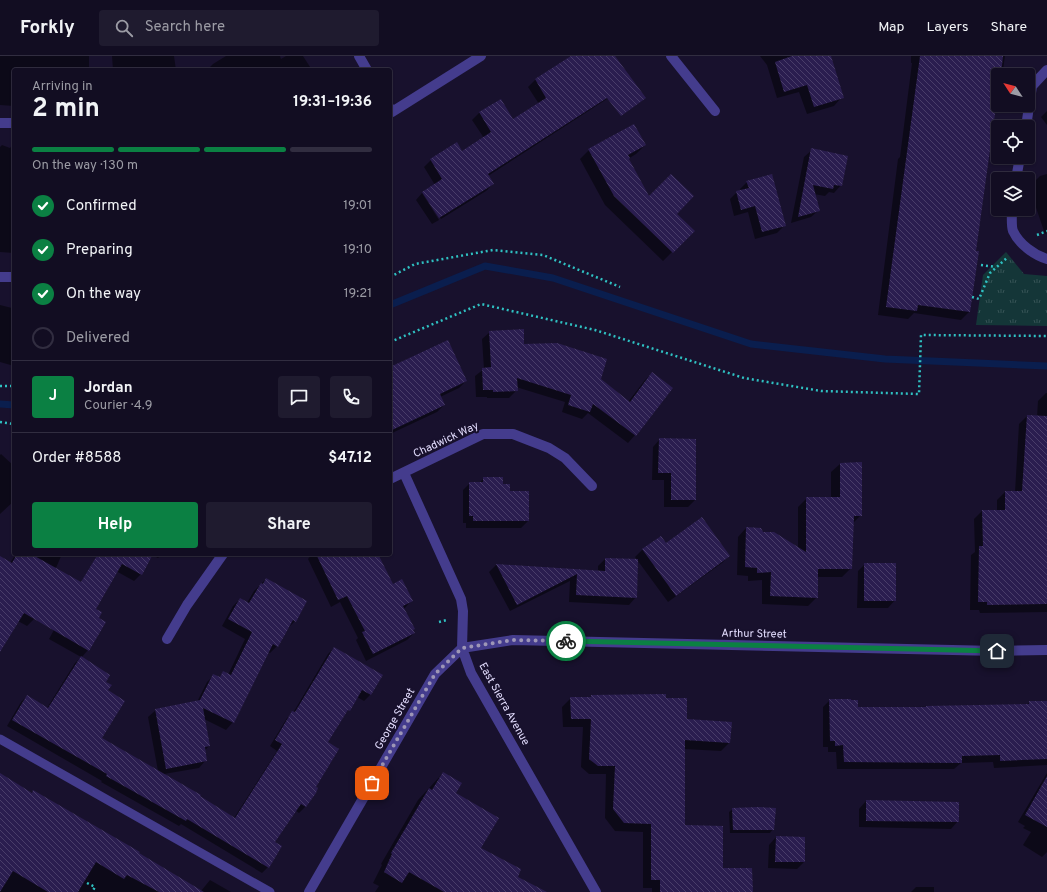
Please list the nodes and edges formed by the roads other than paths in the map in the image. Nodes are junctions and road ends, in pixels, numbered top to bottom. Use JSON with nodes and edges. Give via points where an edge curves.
{"nodes":[{"id":1,"x":359,"y":56,"type":"edge"},
{"id":2,"x":481,"y":56,"type":"edge"},
{"id":3,"x":671,"y":56,"type":"edge"},
{"id":4,"x":366,"y":68,"type":"edge"},
{"id":5,"x":1047,"y":70,"type":"edge"},
{"id":6,"x":392,"y":109,"type":"edge"},
{"id":7,"x":715,"y":111,"type":"dead end"},
{"id":8,"x":1027,"y":120,"type":"edge"},
{"id":9,"x":0,"y":123,"type":"edge"},
{"id":10,"x":12,"y":123,"type":"edge"},
{"id":11,"x":1012,"y":216,"type":"edge"},
{"id":12,"x":1047,"y":259,"type":"edge"},
{"id":13,"x":0,"y":277,"type":"edge"},
{"id":14,"x":12,"y":277,"type":"edge"},
{"id":15,"x":404,"y":473,"type":"junction"},
{"id":16,"x":392,"y":478,"type":"edge"},
{"id":17,"x":592,"y":486,"type":"dead end"},
{"id":18,"x":221,"y":556,"type":"edge"},
{"id":19,"x":167,"y":639,"type":"dead end"},
{"id":20,"x":462,"y":648,"type":"junction"},
{"id":21,"x":1047,"y":650,"type":"edge"},
{"id":22,"x":0,"y":740,"type":"edge"},
{"id":23,"x":270,"y":892,"type":"edge"},
{"id":24,"x":309,"y":892,"type":"edge"},
{"id":25,"x":596,"y":892,"type":"edge"}],
"edges":[{"from":1,"to":4,"type":"street"},
{"from":2,"to":6,"type":"street"},
{"from":3,"to":7,"type":"street"},
{"from":5,"to":8,"type":"street","via":[[1032,86]]},
{"from":9,"to":10,"type":"street"},
{"from":11,"to":12,"type":"street","via":[[1013,230],[1023,244],[1038,256]]},
{"from":13,"to":14,"type":"street"},
{"from":15,"to":16,"type":"street","name":"Chadwick Way"},
{"from":15,"to":17,"type":"street","name":"Chadwick Way","via":[[483,434],[513,434],[549,448],[565,458]]},
{"from":15,"to":20,"type":"street","name":"East Sierra Avenue","via":[[461,599]]},
{"from":18,"to":19,"type":"street"},
{"from":20,"to":21,"type":"street","name":"Arthur Street","via":[[513,640]]},
{"from":20,"to":24,"type":"street","name":"George Street","via":[[435,674]]},
{"from":20,"to":25,"type":"street","name":"East Sierra Avenue","via":[[471,672]]},
{"from":22,"to":23,"type":"lane"}]}
